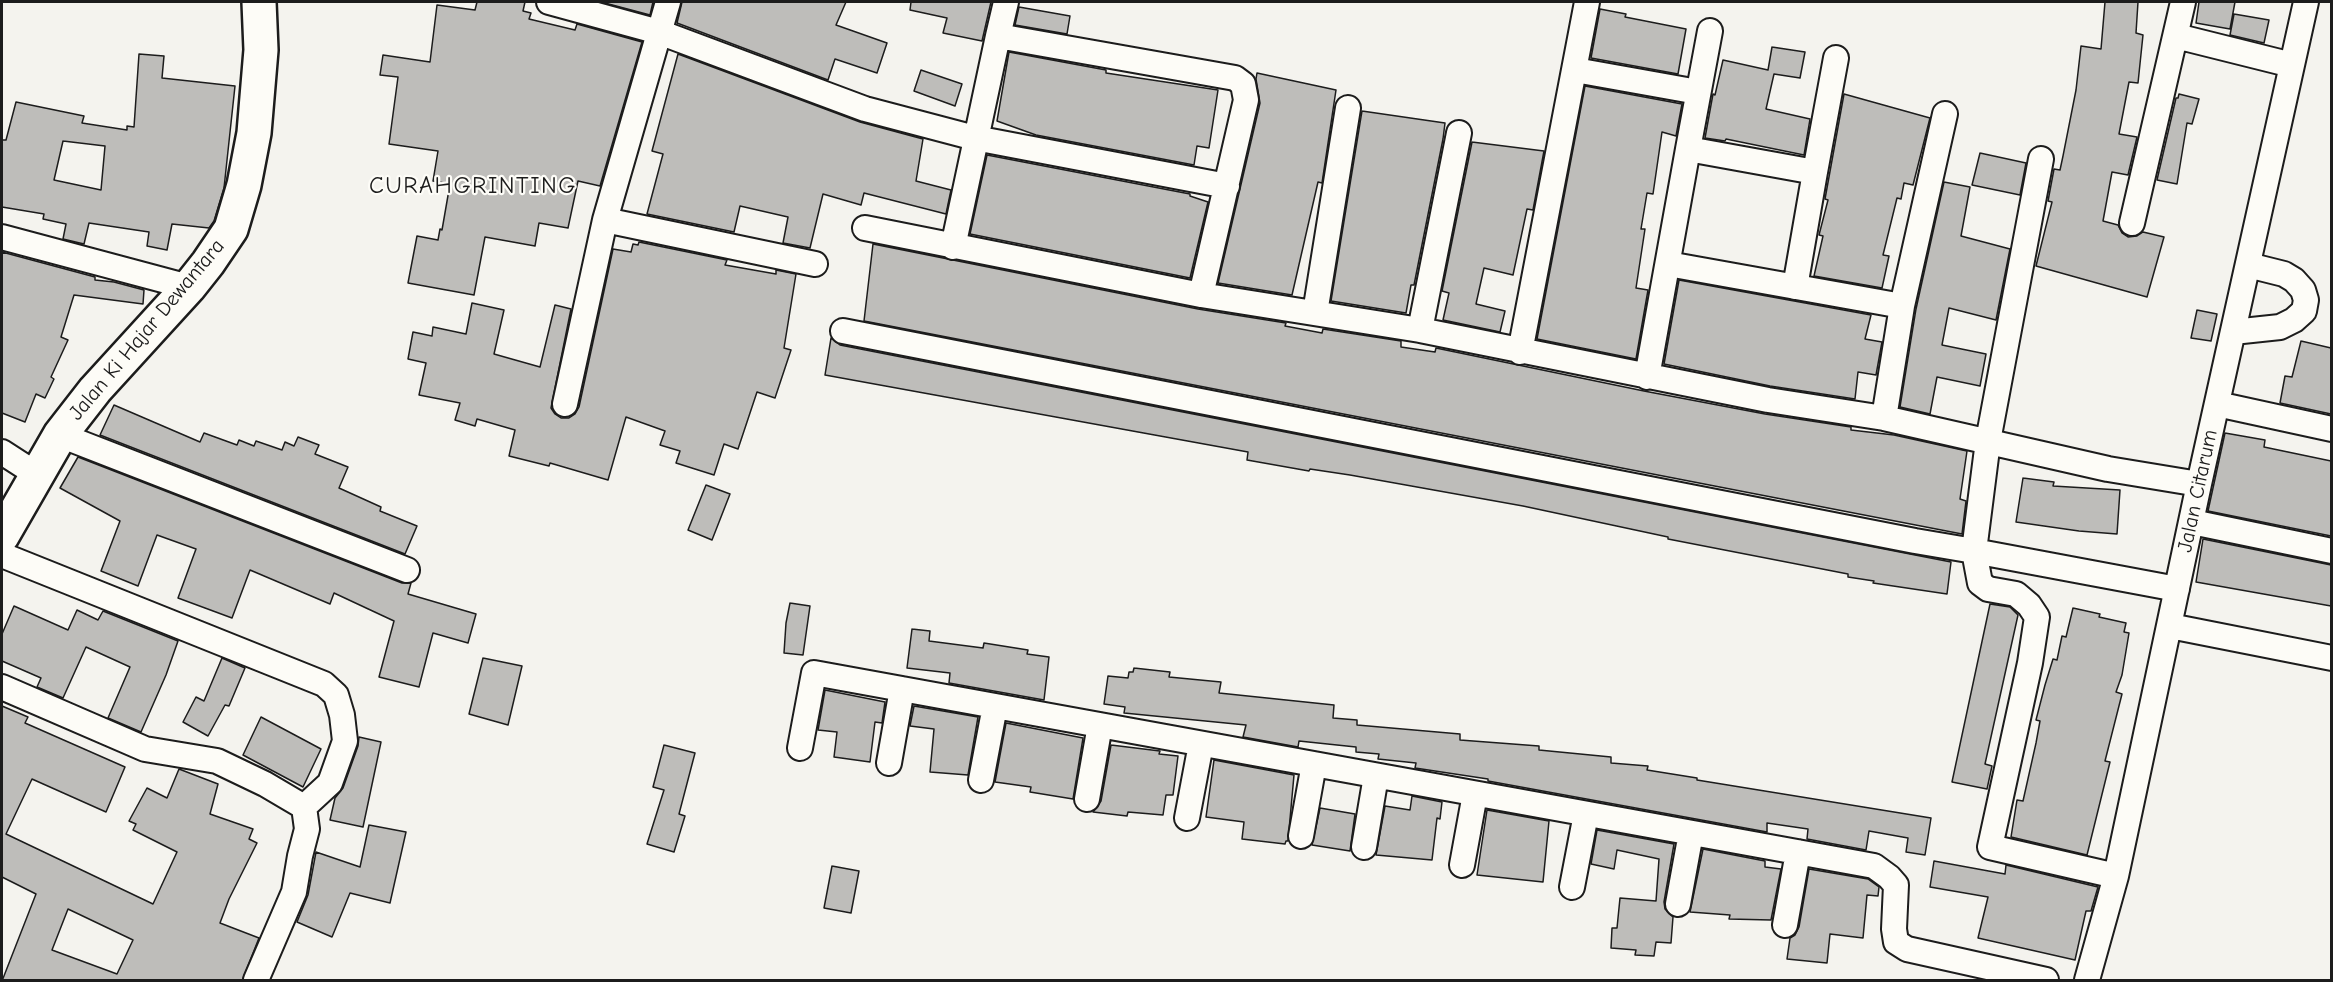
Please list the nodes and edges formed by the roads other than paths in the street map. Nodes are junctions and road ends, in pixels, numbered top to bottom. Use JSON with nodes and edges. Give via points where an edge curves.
{"nodes":[{"id":1,"x":259,"y":2,"type":"edge"},
{"id":2,"x":549,"y":2,"type":"edge"},
{"id":3,"x":668,"y":2,"type":"edge"},
{"id":4,"x":1006,"y":2,"type":"edge"},
{"id":5,"x":1587,"y":2,"type":"edge"},
{"id":6,"x":2183,"y":2,"type":"edge"},
{"id":7,"x":2306,"y":2,"type":"edge"},
{"id":8,"x":1710,"y":31,"type":"dead end"},
{"id":9,"x":659,"y":32,"type":"junction"},
{"id":10,"x":998,"y":36,"type":"junction"},
{"id":11,"x":2176,"y":36,"type":"junction"},
{"id":12,"x":1836,"y":58,"type":"dead end"},
{"id":13,"x":2292,"y":65,"type":"junction"},
{"id":14,"x":1575,"y":70,"type":"junction"},
{"id":15,"x":1698,"y":92,"type":"junction"},
{"id":16,"x":1348,"y":108,"type":"dead end"},
{"id":17,"x":1945,"y":114,"type":"dead end"},
{"id":18,"x":1459,"y":133,"type":"dead end"},
{"id":19,"x":975,"y":138,"type":"junction"},
{"id":20,"x":1688,"y":149,"type":"junction"},
{"id":21,"x":2041,"y":159,"type":"dead end"},
{"id":22,"x":1815,"y":172,"type":"junction"},
{"id":23,"x":1227,"y":186,"type":"junction"},
{"id":24,"x":605,"y":220,"type":"junction"},
{"id":25,"x":2132,"y":223,"type":"dead end"},
{"id":26,"x":865,"y":228,"type":"dead end"},
{"id":27,"x":2,"y":237,"type":"edge"},
{"id":28,"x":953,"y":247,"type":"junction"},
{"id":29,"x":815,"y":264,"type":"dead end"},
{"id":30,"x":1668,"y":264,"type":"junction"},
{"id":31,"x":2248,"y":265,"type":"junction"},
{"id":32,"x":189,"y":287,"type":"junction"},
{"id":33,"x":1794,"y":287,"type":"junction"},
{"id":34,"x":1201,"y":295,"type":"junction"},
{"id":35,"x":1902,"y":306,"type":"junction"},
{"id":36,"x":1315,"y":313,"type":"junction"},
{"id":37,"x":1420,"y":330,"type":"junction"},
{"id":38,"x":843,"y":331,"type":"dead end"},
{"id":39,"x":2233,"y":332,"type":"junction"},
{"id":40,"x":1520,"y":352,"type":"junction"},
{"id":41,"x":1647,"y":377,"type":"junction"},
{"id":42,"x":565,"y":404,"type":"dead end"},
{"id":43,"x":2217,"y":404,"type":"junction"},
{"id":44,"x":1884,"y":418,"type":"junction"},
{"id":45,"x":2331,"y":429,"type":"edge"},
{"id":46,"x":60,"y":435,"type":"junction"},
{"id":47,"x":1988,"y":441,"type":"junction"},
{"id":48,"x":2,"y":452,"type":"edge"},
{"id":49,"x":36,"y":474,"type":"junction"},
{"id":50,"x":2199,"y":484,"type":"junction"},
{"id":51,"x":2192,"y":522,"type":"junction"},
{"id":52,"x":2,"y":536,"type":"edge"},
{"id":53,"x":1974,"y":551,"type":"junction"},
{"id":54,"x":2331,"y":551,"type":"edge"},
{"id":55,"x":2,"y":555,"type":"edge"},
{"id":56,"x":407,"y":570,"type":"dead end"},
{"id":57,"x":2178,"y":589,"type":"junction"},
{"id":58,"x":2170,"y":626,"type":"junction"},
{"id":59,"x":2331,"y":658,"type":"edge"},
{"id":60,"x":2,"y":687,"type":"edge"},
{"id":61,"x":902,"y":689,"type":"junction"},
{"id":62,"x":995,"y":706,"type":"junction"},
{"id":63,"x":1100,"y":725,"type":"junction"},
{"id":64,"x":1201,"y":744,"type":"junction"},
{"id":65,"x":800,"y":748,"type":"dead end"},
{"id":66,"x":889,"y":763,"type":"dead end"},
{"id":67,"x":1314,"y":764,"type":"junction"},
{"id":68,"x":1376,"y":776,"type":"junction"},
{"id":69,"x":981,"y":780,"type":"dead end"},
{"id":70,"x":1475,"y":794,"type":"junction"},
{"id":71,"x":1086,"y":799,"type":"dead end"},
{"id":72,"x":304,"y":807,"type":"junction"},
{"id":73,"x":1586,"y":814,"type":"junction"},
{"id":74,"x":1187,"y":818,"type":"dead end"},
{"id":75,"x":1691,"y":833,"type":"junction"},
{"id":76,"x":1301,"y":836,"type":"dead end"},
{"id":77,"x":1364,"y":847,"type":"dead end"},
{"id":78,"x":1798,"y":852,"type":"junction"},
{"id":79,"x":1462,"y":865,"type":"dead end"},
{"id":80,"x":2116,"y":876,"type":"junction"},
{"id":81,"x":1572,"y":887,"type":"dead end"},
{"id":82,"x":1678,"y":904,"type":"dead end"},
{"id":83,"x":1785,"y":925,"type":"dead end"},
{"id":84,"x":256,"y":981,"type":"edge"},
{"id":85,"x":2046,"y":981,"type":"edge"},
{"id":86,"x":2087,"y":981,"type":"edge"}],
"edges":[{"from":1,"to":32,"type":"main road","name":"Jalan Ki Hajar Dewantara","via":[[261,50],[254,133],[244,185],[231,229]]},
{"from":2,"to":9,"type":"street"},
{"from":3,"to":9,"type":"street"},
{"from":4,"to":10,"type":"street"},
{"from":5,"to":14,"type":"street"},
{"from":6,"to":11,"type":"street"},
{"from":7,"to":13,"type":"street","name":"Jalan Citarum"},
{"from":8,"to":15,"type":"street"},
{"from":9,"to":19,"type":"street","via":[[865,109]]},
{"from":9,"to":24,"type":"street"},
{"from":10,"to":19,"type":"street"},
{"from":10,"to":23,"type":"street","via":[[1235,78],[1243,84],[1246,100]]},
{"from":11,"to":13,"type":"street"},
{"from":11,"to":25,"type":"street"},
{"from":12,"to":22,"type":"street"},
{"from":13,"to":31,"type":"street","name":"Jalan Citarum"},
{"from":14,"to":15,"type":"street"},
{"from":14,"to":40,"type":"street"},
{"from":15,"to":20,"type":"street"},
{"from":16,"to":36,"type":"street"},
{"from":17,"to":35,"type":"street"},
{"from":18,"to":37,"type":"street"},
{"from":19,"to":23,"type":"street"},
{"from":19,"to":28,"type":"street"},
{"from":20,"to":22,"type":"street"},
{"from":20,"to":30,"type":"street"},
{"from":21,"to":47,"type":"street"},
{"from":22,"to":33,"type":"street"},
{"from":23,"to":34,"type":"street"},
{"from":24,"to":29,"type":"street"},
{"from":24,"to":42,"type":"street"},
{"from":26,"to":28,"type":"street"},
{"from":27,"to":32,"type":"street"},
{"from":28,"to":34,"type":"street"},
{"from":30,"to":33,"type":"street"},
{"from":30,"to":41,"type":"street"},
{"from":31,"to":39,"type":"street","name":"Jalan Citarum"},
{"from":31,"to":39,"type":"street","via":[[2294,280],[2306,300],[2304,311],[2280,327]]},
{"from":32,"to":46,"type":"main road","name":"Jalan Ki Hajar Dewantara","via":[[95,390]]},
{"from":33,"to":35,"type":"street"},
{"from":34,"to":36,"type":"street"},
{"from":35,"to":44,"type":"street"},
{"from":36,"to":37,"type":"street"},
{"from":37,"to":40,"type":"street"},
{"from":38,"to":53,"type":"street"},
{"from":39,"to":43,"type":"street","name":"Jalan Citarum"},
{"from":40,"to":41,"type":"street"},
{"from":41,"to":44,"type":"street"},
{"from":43,"to":45,"type":"street"},
{"from":43,"to":50,"type":"street","name":"Jalan Citarum"},
{"from":44,"to":47,"type":"street"},
{"from":46,"to":49,"type":"main road","name":"Jalan Ki Hajar Dewantara"},
{"from":46,"to":56,"type":"street"},
{"from":47,"to":50,"type":"street","via":[[2108,469]]},
{"from":47,"to":53,"type":"street"},
{"from":48,"to":49,"type":"street"},
{"from":49,"to":52,"type":"main road","name":"Jalan Ki Hajar Dewantara"},
{"from":50,"to":51,"type":"street","name":"Jalan Citarum"},
{"from":51,"to":54,"type":"street"},
{"from":51,"to":57,"type":"street","name":"Jalan Citarum"},
{"from":53,"to":57,"type":"street"},
{"from":53,"to":80,"type":"street","via":[[1980,583],[1988,590],[2016,594],[2037,617],[1990,847]]},
{"from":55,"to":72,"type":"street","via":[[324,684],[336,695],[345,741],[330,783]]},
{"from":57,"to":58,"type":"street","name":"Jalan Citarum"},
{"from":58,"to":59,"type":"street"},
{"from":58,"to":80,"type":"street","name":"Jalan Citarum"},
{"from":60,"to":72,"type":"street","via":[[145,749],[217,761]]},
{"from":61,"to":62,"type":"street"},
{"from":61,"to":65,"type":"street","via":[[813,673]]},
{"from":61,"to":66,"type":"street"},
{"from":62,"to":63,"type":"street"},
{"from":62,"to":69,"type":"street"},
{"from":63,"to":64,"type":"street"},
{"from":63,"to":71,"type":"street"},
{"from":64,"to":67,"type":"street"},
{"from":64,"to":74,"type":"street"},
{"from":67,"to":68,"type":"street"},
{"from":67,"to":76,"type":"street"},
{"from":68,"to":70,"type":"street"},
{"from":68,"to":77,"type":"street"},
{"from":70,"to":73,"type":"street"},
{"from":70,"to":79,"type":"street"},
{"from":72,"to":84,"type":"street","via":[[307,829],[294,892]]},
{"from":73,"to":75,"type":"street"},
{"from":73,"to":81,"type":"street"},
{"from":75,"to":78,"type":"street"},
{"from":75,"to":82,"type":"street"},
{"from":78,"to":83,"type":"street"},
{"from":78,"to":85,"type":"street","via":[[1874,866],[1889,877],[1896,885],[1896,942],[1907,949]]},
{"from":80,"to":86,"type":"street","name":"Jalan Citarum"}]}
